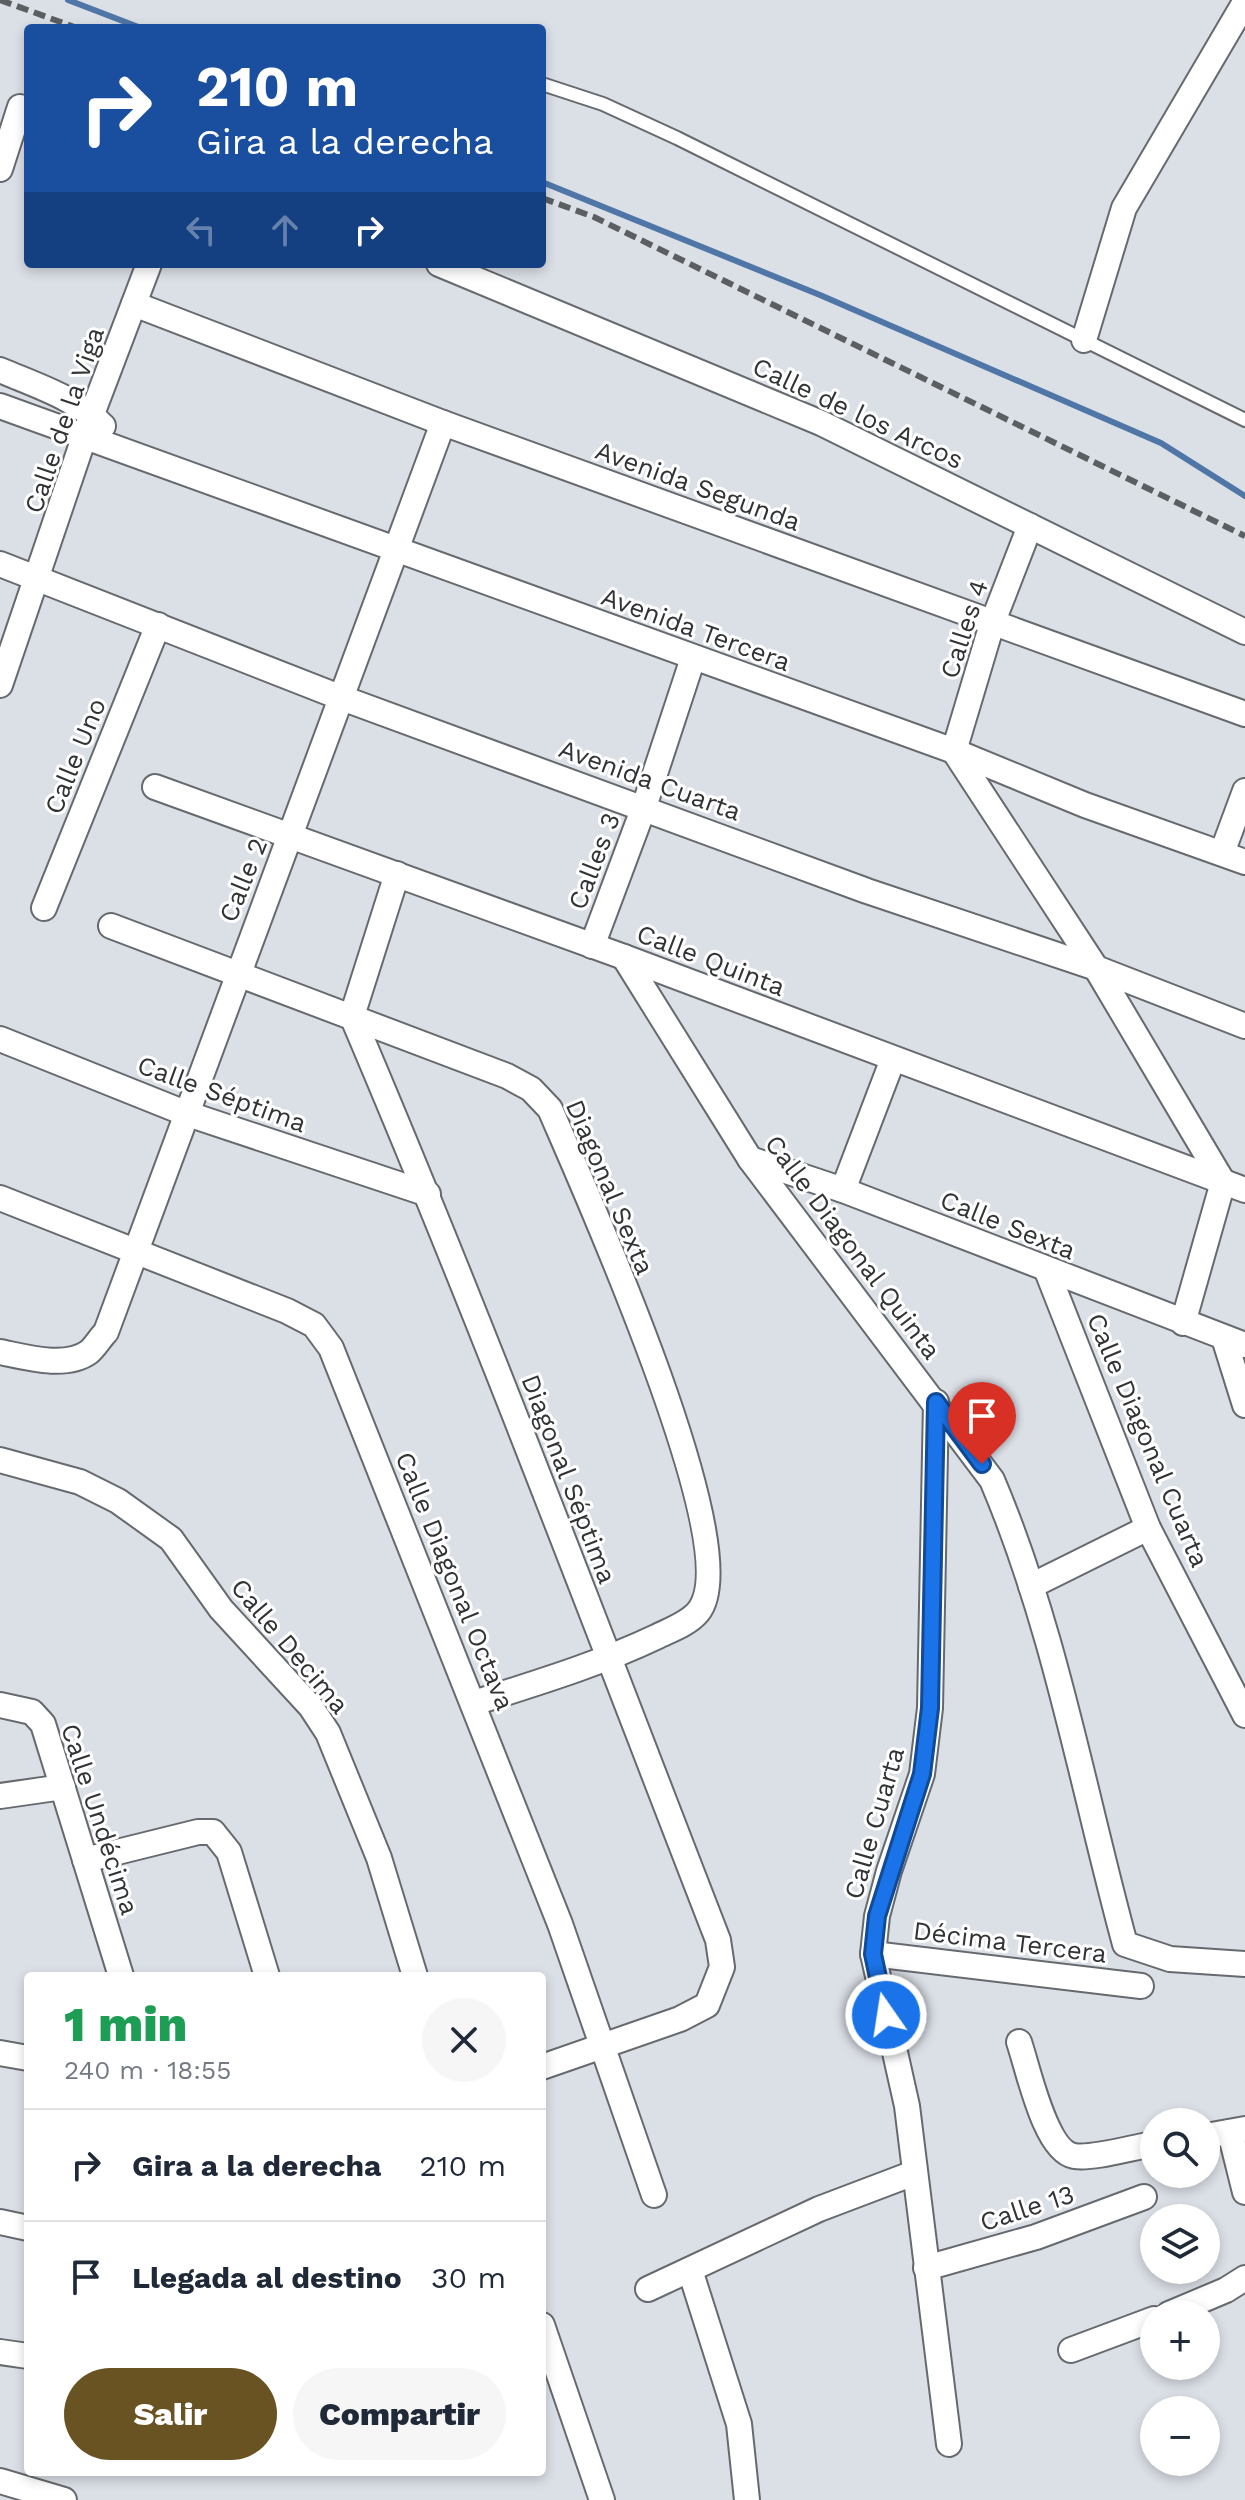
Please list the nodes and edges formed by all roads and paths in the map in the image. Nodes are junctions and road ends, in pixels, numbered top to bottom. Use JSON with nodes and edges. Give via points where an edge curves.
{"nodes":[{"id":1,"x":1245,"y":2,"type":"edge"},
{"id":2,"x":546,"y":85,"type":"edge"},
{"id":3,"x":16,"y":106,"type":"edge"},
{"id":4,"x":0,"y":169,"type":"edge"},
{"id":5,"x":148,"y":268,"type":"edge"},
{"id":6,"x":449,"y":268,"type":"edge"},
{"id":7,"x":134,"y":304,"type":"junction"},
{"id":8,"x":1084,"y":340,"type":"junction"},
{"id":9,"x":0,"y":370,"type":"edge"},
{"id":10,"x":0,"y":406,"type":"edge"},
{"id":11,"x":92,"y":414,"type":"junction"},
{"id":12,"x":1245,"y":420,"type":"edge"},
{"id":13,"x":443,"y":423,"type":"junction"},
{"id":14,"x":85,"y":439,"type":"junction"},
{"id":15,"x":127,"y":451,"type":"junction"},
{"id":16,"x":1030,"y":526,"type":"junction"},
{"id":17,"x":395,"y":547,"type":"junction"},
{"id":18,"x":0,"y":564,"type":"edge"},
{"id":19,"x":38,"y":578,"type":"junction"},
{"id":20,"x":992,"y":624,"type":"junction"},
{"id":21,"x":158,"y":625,"type":"junction"},
{"id":22,"x":1245,"y":632,"type":"edge"},
{"id":23,"x":693,"y":658,"type":"junction"},
{"id":24,"x":0,"y":685,"type":"edge"},
{"id":25,"x":342,"y":698,"type":"junction"},
{"id":26,"x":1245,"y":714,"type":"edge"},
{"id":27,"x":954,"y":751,"type":"junction"},
{"id":28,"x":155,"y":787,"type":"dead end"},
{"id":29,"x":1245,"y":791,"type":"edge"},
{"id":30,"x":644,"y":807,"type":"junction"},
{"id":31,"x":290,"y":838,"type":"junction"},
{"id":32,"x":1222,"y":853,"type":"junction"},
{"id":33,"x":1245,"y":862,"type":"edge"},
{"id":34,"x":397,"y":874,"type":"junction"},
{"id":35,"x":44,"y":908,"type":"dead end"},
{"id":36,"x":111,"y":926,"type":"dead end"},
{"id":37,"x":592,"y":946,"type":"junction"},
{"id":38,"x":624,"y":957,"type":"junction"},
{"id":39,"x":1096,"y":968,"type":"junction"},
{"id":40,"x":236,"y":974,"type":"junction"},
{"id":41,"x":352,"y":1016,"type":"junction"},
{"id":42,"x":1245,"y":1026,"type":"edge"},
{"id":43,"x":0,"y":1039,"type":"edge"},
{"id":44,"x":893,"y":1059,"type":"junction"},
{"id":45,"x":185,"y":1113,"type":"junction"},
{"id":46,"x":750,"y":1159,"type":"junction"},
{"id":47,"x":1234,"y":1186,"type":"edge"},
{"id":48,"x":843,"y":1190,"type":"junction"},
{"id":49,"x":428,"y":1194,"type":"junction"},
{"id":50,"x":0,"y":1198,"type":"edge"},
{"id":51,"x":134,"y":1248,"type":"junction"},
{"id":52,"x":1047,"y":1271,"type":"junction"},
{"id":53,"x":1183,"y":1323,"type":"junction"},
{"id":54,"x":1235,"y":1341,"type":"edge"},
{"id":55,"x":0,"y":1352,"type":"edge"},
{"id":56,"x":936,"y":1402,"type":"junction"},
{"id":57,"x":1245,"y":1405,"type":"edge"},
{"id":58,"x":0,"y":1460,"type":"edge"},
{"id":59,"x":1148,"y":1528,"type":"junction"},
{"id":60,"x":1031,"y":1586,"type":"junction"},
{"id":61,"x":609,"y":1659,"type":"junction"},
{"id":62,"x":474,"y":1703,"type":"junction"},
{"id":63,"x":0,"y":1705,"type":"edge"},
{"id":64,"x":1245,"y":1715,"type":"edge"},
{"id":65,"x":63,"y":1787,"type":"junction"},
{"id":66,"x":0,"y":1796,"type":"edge"},
{"id":67,"x":85,"y":1860,"type":"junction"},
{"id":68,"x":1125,"y":1944,"type":"joint"},
{"id":69,"x":873,"y":1954,"type":"junction"},
{"id":70,"x":1245,"y":1964,"type":"edge"},
{"id":71,"x":120,"y":1972,"type":"edge"},
{"id":72,"x":266,"y":1972,"type":"edge"},
{"id":73,"x":414,"y":1972,"type":"edge"},
{"id":74,"x":1141,"y":1986,"type":"dead end"},
{"id":75,"x":1019,"y":2042,"type":"dead end"},
{"id":76,"x":602,"y":2046,"type":"junction"},
{"id":77,"x":0,"y":2053,"type":"edge"},
{"id":78,"x":24,"y":2057,"type":"edge"},
{"id":79,"x":546,"y":2066,"type":"edge"},
{"id":80,"x":1238,"y":2131,"type":"edge"},
{"id":81,"x":1140,"y":2146,"type":"edge"},
{"id":82,"x":914,"y":2173,"type":"junction"},
{"id":83,"x":1245,"y":2192,"type":"edge"},
{"id":84,"x":654,"y":2195,"type":"dead end"},
{"id":85,"x":1144,"y":2197,"type":"dead end"},
{"id":86,"x":0,"y":2222,"type":"edge"},
{"id":87,"x":24,"y":2227,"type":"edge"},
{"id":88,"x":926,"y":2268,"type":"junction"},
{"id":89,"x":690,"y":2270,"type":"junction"},
{"id":90,"x":1245,"y":2278,"type":"edge"},
{"id":91,"x":648,"y":2289,"type":"dead end"},
{"id":92,"x":1202,"y":2300,"type":"edge"},
{"id":93,"x":1140,"y":2324,"type":"edge"},
{"id":94,"x":546,"y":2337,"type":"edge"},
{"id":95,"x":1071,"y":2350,"type":"dead end"},
{"id":96,"x":0,"y":2352,"type":"edge"},
{"id":97,"x":24,"y":2355,"type":"edge"},
{"id":98,"x":949,"y":2444,"type":"dead end"},
{"id":99,"x":0,"y":2481,"type":"edge"},
{"id":100,"x":64,"y":2500,"type":"edge"},
{"id":101,"x":602,"y":2500,"type":"edge"},
{"id":102,"x":747,"y":2500,"type":"edge"}],
"edges":[{"from":1,"to":8,"type":"street","via":[[1124,208]]},
{"from":2,"to":8,"type":"lane","via":[[677,138]]},
{"from":3,"to":4,"type":"street"},
{"from":5,"to":7,"type":"street","name":"Calle de la Viga"},
{"from":6,"to":16,"type":"street","name":"Calle de los Arcos","via":[[821,423]]},
{"from":7,"to":11,"type":"street","name":"Calle de la Viga"},
{"from":7,"to":13,"type":"street","name":"Avenida Segunda"},
{"from":8,"to":12,"type":"lane"},
{"from":9,"to":11,"type":"street"},
{"from":10,"to":14,"type":"street","name":"Avenida Tercera"},
{"from":11,"to":14,"type":"street","name":"Calle de la Viga"},
{"from":11,"to":15,"type":"street"},
{"from":13,"to":17,"type":"street","name":"Calle 2"},
{"from":13,"to":20,"type":"street","name":"Avenida Segunda"},
{"from":14,"to":15,"type":"street","name":"Avenida Tercera"},
{"from":14,"to":19,"type":"street","name":"Calle de la Viga"},
{"from":15,"to":17,"type":"street","name":"Avenida Tercera"},
{"from":16,"to":20,"type":"street","name":"Calles 4"},
{"from":16,"to":22,"type":"street","name":"Calle de los Arcos"},
{"from":17,"to":23,"type":"street","name":"Avenida Tercera"},
{"from":17,"to":25,"type":"street","name":"Calle 2"},
{"from":18,"to":19,"type":"street","name":"Avenida Cuarta"},
{"from":19,"to":21,"type":"street","name":"Avenida Cuarta"},
{"from":19,"to":24,"type":"street","name":"Calle de la Viga"},
{"from":20,"to":26,"type":"street","name":"Avenida Segunda"},
{"from":20,"to":27,"type":"street","name":"Calles 4"},
{"from":21,"to":25,"type":"street","name":"Avenida Cuarta"},
{"from":21,"to":35,"type":"street","name":"Calle Uno"},
{"from":23,"to":27,"type":"street","name":"Avenida Tercera"},
{"from":23,"to":30,"type":"street","name":"Calles 3"},
{"from":25,"to":30,"type":"street","name":"Avenida Cuarta"},
{"from":25,"to":31,"type":"street","name":"Calle 2"},
{"from":27,"to":32,"type":"street","name":"Avenida Tercera"},
{"from":27,"to":39,"type":"street"},
{"from":28,"to":31,"type":"street","name":"Calle Quinta"},
{"from":29,"to":32,"type":"street"},
{"from":30,"to":37,"type":"street","name":"Calles 3"},
{"from":30,"to":39,"type":"street","name":"Avenida Cuarta","via":[[867,891]]},
{"from":31,"to":34,"type":"street","name":"Calle Quinta"},
{"from":31,"to":40,"type":"street","name":"Calle 2"},
{"from":32,"to":33,"type":"street","name":"Avenida Tercera"},
{"from":34,"to":37,"type":"street","name":"Calle Quinta"},
{"from":34,"to":41,"type":"street"},
{"from":36,"to":40,"type":"street","name":"Diagonal Sexta"},
{"from":37,"to":38,"type":"street","name":"Calle Quinta"},
{"from":38,"to":44,"type":"street","name":"Calle Quinta"},
{"from":38,"to":46,"type":"street","name":"Calle Diagonal Quinta"},
{"from":39,"to":42,"type":"street","name":"Avenida Cuarta"},
{"from":39,"to":47,"type":"street"},
{"from":40,"to":41,"type":"street","name":"Diagonal Sexta"},
{"from":40,"to":45,"type":"street","name":"Calle 2"},
{"from":41,"to":49,"type":"street","name":"Diagonal Séptima"},
{"from":41,"to":61,"type":"street","name":"Diagonal Sexta","via":[[507,1076],[531,1089],[550,1109],[665,1393],[693,1477],[707,1557],[706,1593],[695,1616]]},
{"from":43,"to":45,"type":"street","name":"Calle Séptima"},
{"from":44,"to":47,"type":"street","name":"Calle Quinta"},
{"from":44,"to":48,"type":"street"},
{"from":45,"to":49,"type":"street","name":"Calle Séptima"},
{"from":45,"to":51,"type":"street","name":"Calle 2"},
{"from":46,"to":48,"type":"street","name":"Calle Sexta"},
{"from":46,"to":56,"type":"street","name":"Calle Diagonal Quinta"},
{"from":47,"to":53,"type":"street"},
{"from":48,"to":52,"type":"street","name":"Calle Sexta"},
{"from":49,"to":61,"type":"street","name":"Diagonal Séptima"},
{"from":50,"to":51,"type":"street","name":"Calle Diagonal Octava"},
{"from":51,"to":55,"type":"street","name":"Calle 2","via":[[106,1332],[87,1353],[41,1360]]},
{"from":51,"to":62,"type":"street","name":"Calle Diagonal Octava","via":[[314,1325],[331,1348]]},
{"from":52,"to":53,"type":"street","name":"Calle Sexta"},
{"from":52,"to":59,"type":"street","name":"Calle Diagonal Cuarta"},
{"from":53,"to":54,"type":"street","name":"Calle Sexta"},
{"from":54,"to":57,"type":"street"},
{"from":56,"to":60,"type":"street","name":"Calle Diagonal Quinta","via":[[992,1480]]},
{"from":56,"to":69,"type":"street","name":"Calle Cuarta","via":[[930,1708],[922,1774],[889,1871]]},
{"from":58,"to":73,"type":"street","name":"Calle Decima","via":[[80,1482],[118,1501],[171,1539],[221,1609],[311,1707],[328,1733],[379,1858]]},
{"from":59,"to":60,"type":"street"},
{"from":59,"to":64,"type":"street","name":"Calle Diagonal Cuarta"},
{"from":60,"to":68,"type":"street","name":"Calle Diagonal Quinta"},
{"from":61,"to":62,"type":"street","name":"Diagonal Sexta"},
{"from":61,"to":76,"type":"street","name":"Diagonal Séptima","via":[[718,1940],[722,1967],[707,2005]]},
{"from":62,"to":76,"type":"street","name":"Calle Diagonal Octava"},
{"from":63,"to":65,"type":"street","name":"Calle Undécima","via":[[32,1712],[43,1724]]},
{"from":65,"to":66,"type":"street"},
{"from":65,"to":67,"type":"street","name":"Calle Undécima"},
{"from":67,"to":71,"type":"street","name":"Calle Undécima"},
{"from":67,"to":72,"type":"street","via":[[213,1832],[229,1852]]},
{"from":68,"to":70,"type":"street","name":"Décima Tercera","via":[[1170,1959]]},
{"from":69,"to":74,"type":"street","name":"Décima Tercera"},
{"from":69,"to":82,"type":"street","name":"Calle Cuarta","via":[[907,2106]]},
{"from":75,"to":81,"type":"street","via":[[1050,2136],[1061,2151],[1076,2156]]},
{"from":76,"to":79,"type":"street"},
{"from":76,"to":84,"type":"street","name":"Calle Diagonal Octava"},
{"from":77,"to":78,"type":"street"},
{"from":80,"to":83,"type":"street"},
{"from":82,"to":88,"type":"street","name":"Calle Cuarta"},
{"from":82,"to":89,"type":"street","via":[[819,2209]]},
{"from":85,"to":88,"type":"street","name":"Calle 13","via":[[1036,2237]]},
{"from":86,"to":87,"type":"street"},
{"from":88,"to":98,"type":"street","name":"Calle Cuarta"},
{"from":89,"to":91,"type":"street"},
{"from":89,"to":102,"type":"street","via":[[739,2424]]},
{"from":90,"to":92,"type":"street"},
{"from":93,"to":95,"type":"street"},
{"from":94,"to":101,"type":"street"},
{"from":96,"to":97,"type":"street"},
{"from":99,"to":100,"type":"street"}]}
